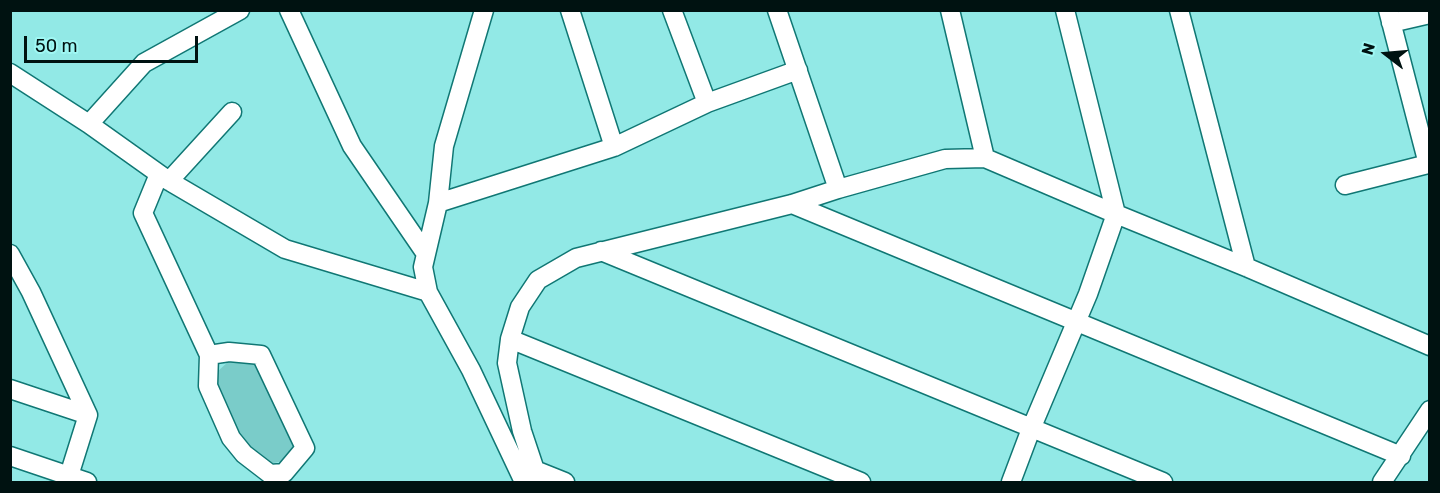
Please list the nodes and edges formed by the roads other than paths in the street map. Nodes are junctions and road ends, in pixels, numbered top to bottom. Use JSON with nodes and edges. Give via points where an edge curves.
{"nodes":[{"id":1,"x":240,"y":10,"type":"edge"},
{"id":2,"x":289,"y":10,"type":"edge"},
{"id":3,"x":484,"y":10,"type":"edge"},
{"id":4,"x":570,"y":10,"type":"edge"},
{"id":5,"x":672,"y":10,"type":"edge"},
{"id":6,"x":777,"y":10,"type":"edge"},
{"id":7,"x":950,"y":10,"type":"edge"},
{"id":8,"x":1065,"y":10,"type":"edge"},
{"id":9,"x":1179,"y":10,"type":"edge"},
{"id":10,"x":1430,"y":14,"type":"edge"},
{"id":11,"x":1390,"y":17,"type":"edge"},
{"id":12,"x":798,"y":70,"type":"junction"},
{"id":13,"x":10,"y":73,"type":"edge"},
{"id":14,"x":707,"y":103,"type":"junction"},
{"id":15,"x":232,"y":112,"type":"dead end"},
{"id":16,"x":89,"y":124,"type":"junction"},
{"id":17,"x":614,"y":147,"type":"junction"},
{"id":18,"x":985,"y":158,"type":"junction"},
{"id":19,"x":1429,"y":164,"type":"edge"},
{"id":20,"x":164,"y":177,"type":"junction"},
{"id":21,"x":1345,"y":185,"type":"dead end"},
{"id":22,"x":838,"y":189,"type":"junction"},
{"id":23,"x":438,"y":203,"type":"junction"},
{"id":24,"x":792,"y":204,"type":"junction"},
{"id":25,"x":1116,"y":214,"type":"junction"},
{"id":26,"x":601,"y":251,"type":"junction"},
{"id":27,"x":10,"y":254,"type":"edge"},
{"id":28,"x":426,"y":254,"type":"junction"},
{"id":29,"x":1246,"y":267,"type":"junction"},
{"id":30,"x":10,"y":285,"type":"edge"},
{"id":31,"x":31,"y":292,"type":"junction"},
{"id":32,"x":428,"y":292,"type":"junction"},
{"id":33,"x":1077,"y":322,"type":"junction"},
{"id":34,"x":510,"y":339,"type":"junction"},
{"id":35,"x":1430,"y":346,"type":"edge"},
{"id":36,"x":209,"y":355,"type":"junction"},
{"id":37,"x":10,"y":389,"type":"edge"},
{"id":38,"x":1430,"y":410,"type":"edge"},
{"id":39,"x":88,"y":415,"type":"junction"},
{"id":40,"x":1031,"y":429,"type":"junction"},
{"id":41,"x":10,"y":456,"type":"edge"},
{"id":42,"x":1401,"y":456,"type":"junction"},
{"id":43,"x":529,"y":478,"type":"edge"},
{"id":44,"x":68,"y":480,"type":"edge"},
{"id":45,"x":87,"y":483,"type":"edge"},
{"id":46,"x":565,"y":483,"type":"edge"},
{"id":47,"x":861,"y":483,"type":"edge"},
{"id":48,"x":1011,"y":483,"type":"edge"},
{"id":49,"x":1163,"y":483,"type":"edge"},
{"id":50,"x":1382,"y":483,"type":"edge"}],
"edges":[{"from":1,"to":16,"type":"street","via":[[144,63]]},
{"from":2,"to":28,"type":"street","via":[[352,147]]},
{"from":3,"to":23,"type":"street","via":[[444,146]]},
{"from":4,"to":17,"type":"street"},
{"from":5,"to":14,"type":"street"},
{"from":6,"to":12,"type":"street"},
{"from":7,"to":18,"type":"street"},
{"from":8,"to":25,"type":"street"},
{"from":9,"to":29,"type":"street"},
{"from":10,"to":11,"type":"street"},
{"from":11,"to":19,"type":"street"},
{"from":12,"to":14,"type":"street"},
{"from":12,"to":22,"type":"street"},
{"from":13,"to":16,"type":"street"},
{"from":14,"to":17,"type":"street"},
{"from":15,"to":20,"type":"street"},
{"from":16,"to":20,"type":"street"},
{"from":17,"to":23,"type":"street"},
{"from":18,"to":22,"type":"street","via":[[945,159]]},
{"from":18,"to":25,"type":"street"},
{"from":19,"to":21,"type":"street"},
{"from":20,"to":32,"type":"street","via":[[285,249]]},
{"from":20,"to":36,"type":"street","via":[[143,213]]},
{"from":22,"to":24,"type":"street"},
{"from":23,"to":28,"type":"street"},
{"from":24,"to":26,"type":"street"},
{"from":24,"to":33,"type":"street"},
{"from":25,"to":29,"type":"street"},
{"from":25,"to":33,"type":"street"},
{"from":26,"to":34,"type":"street","via":[[576,258],[538,280],[520,307]]},
{"from":26,"to":40,"type":"street"},
{"from":27,"to":31,"type":"street"},
{"from":28,"to":32,"type":"street","via":[[423,267]]},
{"from":29,"to":35,"type":"street"},
{"from":30,"to":31,"type":"street"},
{"from":31,"to":39,"type":"street"},
{"from":32,"to":43,"type":"street"},
{"from":33,"to":40,"type":"street"},
{"from":33,"to":42,"type":"street"},
{"from":34,"to":43,"type":"street","via":[[507,363]]},
{"from":34,"to":47,"type":"street"},
{"from":36,"to":36,"type":"street","via":[[261,355],[305,448],[284,473],[270,474],[231,438],[208,386]]},
{"from":37,"to":39,"type":"street"},
{"from":38,"to":42,"type":"street"},
{"from":39,"to":44,"type":"street"},
{"from":40,"to":48,"type":"street"},
{"from":40,"to":49,"type":"street"},
{"from":41,"to":44,"type":"street"},
{"from":42,"to":50,"type":"street"},
{"from":43,"to":46,"type":"street"},
{"from":44,"to":45,"type":"street"}]}
